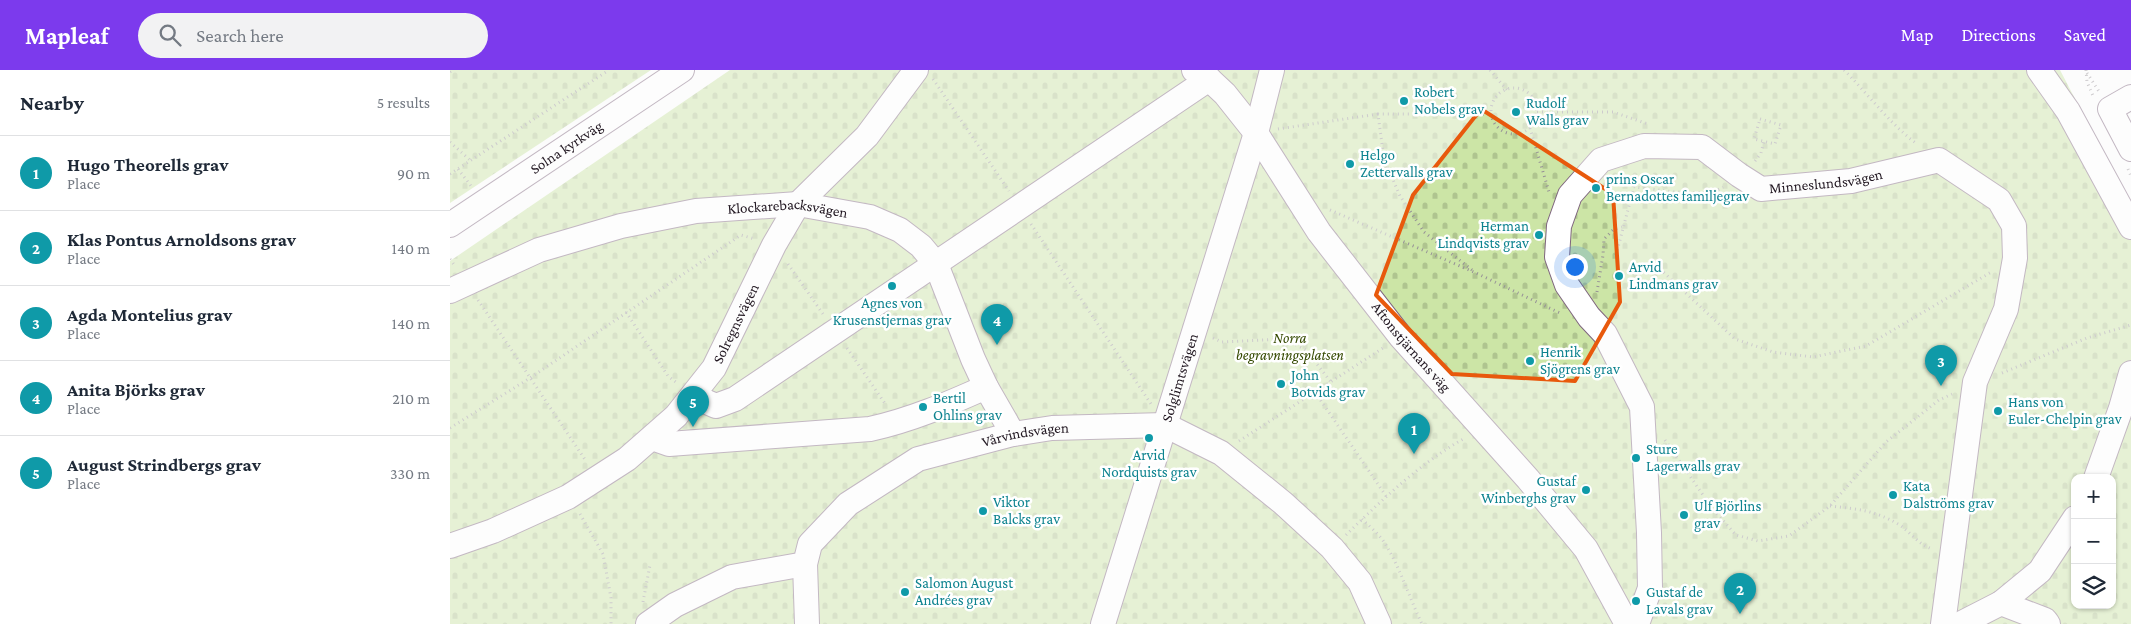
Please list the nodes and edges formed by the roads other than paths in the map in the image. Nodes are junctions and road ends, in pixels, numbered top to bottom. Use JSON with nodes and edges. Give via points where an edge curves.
{"nodes":[{"id":1,"x":682,"y":70,"type":"edge"},
{"id":2,"x":1272,"y":70,"type":"edge"},
{"id":3,"x":2039,"y":70,"type":"edge"},
{"id":4,"x":924,"y":74,"type":"edge"},
{"id":5,"x":1202,"y":74,"type":"edge"},
{"id":6,"x":2131,"y":97,"type":"edge"},
{"id":7,"x":1256,"y":133,"type":"junction"},
{"id":8,"x":2131,"y":149,"type":"edge"},
{"id":9,"x":798,"y":204,"type":"junction"},
{"id":10,"x":450,"y":225,"type":"edge"},
{"id":11,"x":2131,"y":227,"type":"edge"},
{"id":12,"x":936,"y":264,"type":"junction"},
{"id":13,"x":458,"y":287,"type":"edge"},
{"id":14,"x":2131,"y":372,"type":"edge"},
{"id":15,"x":986,"y":387,"type":"junction"},
{"id":16,"x":693,"y":396,"type":"junction"},
{"id":17,"x":1165,"y":425,"type":"junction"},
{"id":18,"x":1014,"y":434,"type":"junction"},
{"id":19,"x":652,"y":438,"type":"junction"},
{"id":20,"x":2097,"y":474,"type":"edge"},
{"id":21,"x":2074,"y":519,"type":"edge"},
{"id":22,"x":450,"y":546,"type":"edge"},
{"id":23,"x":805,"y":564,"type":"junction"},
{"id":24,"x":2001,"y":603,"type":"junction"},
{"id":25,"x":645,"y":615,"type":"edge"},
{"id":26,"x":808,"y":624,"type":"edge"},
{"id":27,"x":1103,"y":624,"type":"edge"},
{"id":28,"x":1379,"y":624,"type":"edge"},
{"id":29,"x":1627,"y":624,"type":"edge"},
{"id":30,"x":1637,"y":624,"type":"edge"},
{"id":31,"x":1943,"y":624,"type":"edge"},
{"id":32,"x":1960,"y":624,"type":"edge"},
{"id":33,"x":2048,"y":624,"type":"edge"}],
"edges":[{"from":1,"to":10,"type":"street","name":"Solna kyrkväg"},
{"from":2,"to":7,"type":"street","name":"Solglimtsvägen"},
{"from":3,"to":11,"type":"street","via":[[2068,111]]},
{"from":4,"to":9,"type":"street","name":"Solregnsvägen"},
{"from":5,"to":7,"type":"street","name":"Aftonstjärnans väg","via":[[1225,94]]},
{"from":5,"to":12,"type":"street","via":[[1020,208]]},
{"from":6,"to":8,"type":"street","via":[[2110,109]]},
{"from":7,"to":17,"type":"street","name":"Solglimtsvägen"},
{"from":7,"to":29,"type":"street","name":"Aftonstjärnans väg","via":[[1319,232],[1400,336],[1586,550]]},
{"from":9,"to":12,"type":"street","name":"Klockarebacksvägen","via":[[870,217],[900,230],[921,246]]},
{"from":9,"to":13,"type":"street","name":"Klockarebacksvägen","via":[[696,212],[620,226],[539,250]]},
{"from":9,"to":16,"type":"street","name":"Solregnsvägen","via":[[774,245],[714,368]]},
{"from":12,"to":15,"type":"street","name":"Klockarebacksvägen"},
{"from":12,"to":16,"type":"street","via":[[734,399],[716,406]]},
{"from":14,"to":20,"type":"street"},
{"from":15,"to":18,"type":"street","name":"Klockarebacksvägen"},
{"from":15,"to":19,"type":"street","via":[[898,423],[870,428],[669,444]]},
{"from":16,"to":19,"type":"street","name":"Solregnsvägen"},
{"from":17,"to":18,"type":"street","name":"Vårvindsvägen","via":[[1052,428]]},
{"from":17,"to":27,"type":"street","name":"Solglimtsvägen"},
{"from":17,"to":28,"type":"street","name":"Vårvindsvägen","via":[[1221,453],[1283,502],[1332,548],[1360,582]]},
{"from":18,"to":23,"type":"street","name":"Vårvindsvägen","via":[[918,459],[848,504],[810,544]]},
{"from":19,"to":22,"type":"street","name":"Solregnsvägen","via":[[627,459],[568,497],[493,531]]},
{"from":21,"to":24,"type":"street","via":[[2040,571]]},
{"from":23,"to":25,"type":"street","via":[[732,577],[675,605]]},
{"from":23,"to":26,"type":"street"},
{"from":24,"to":32,"type":"street"},
{"from":24,"to":33,"type":"street"},
{"from":30,"to":31,"type":"street","name":"Minneslundsvägen","via":[[1650,588],[1642,407],[1605,334],[1580,317],[1557,257],[1558,226],[1570,195],[1601,160],[1644,146],[1702,147],[1738,176],[1761,189],[1851,182],[1939,160],[1999,200],[2014,226],[2015,258],[2006,309],[1975,382]]}]}
